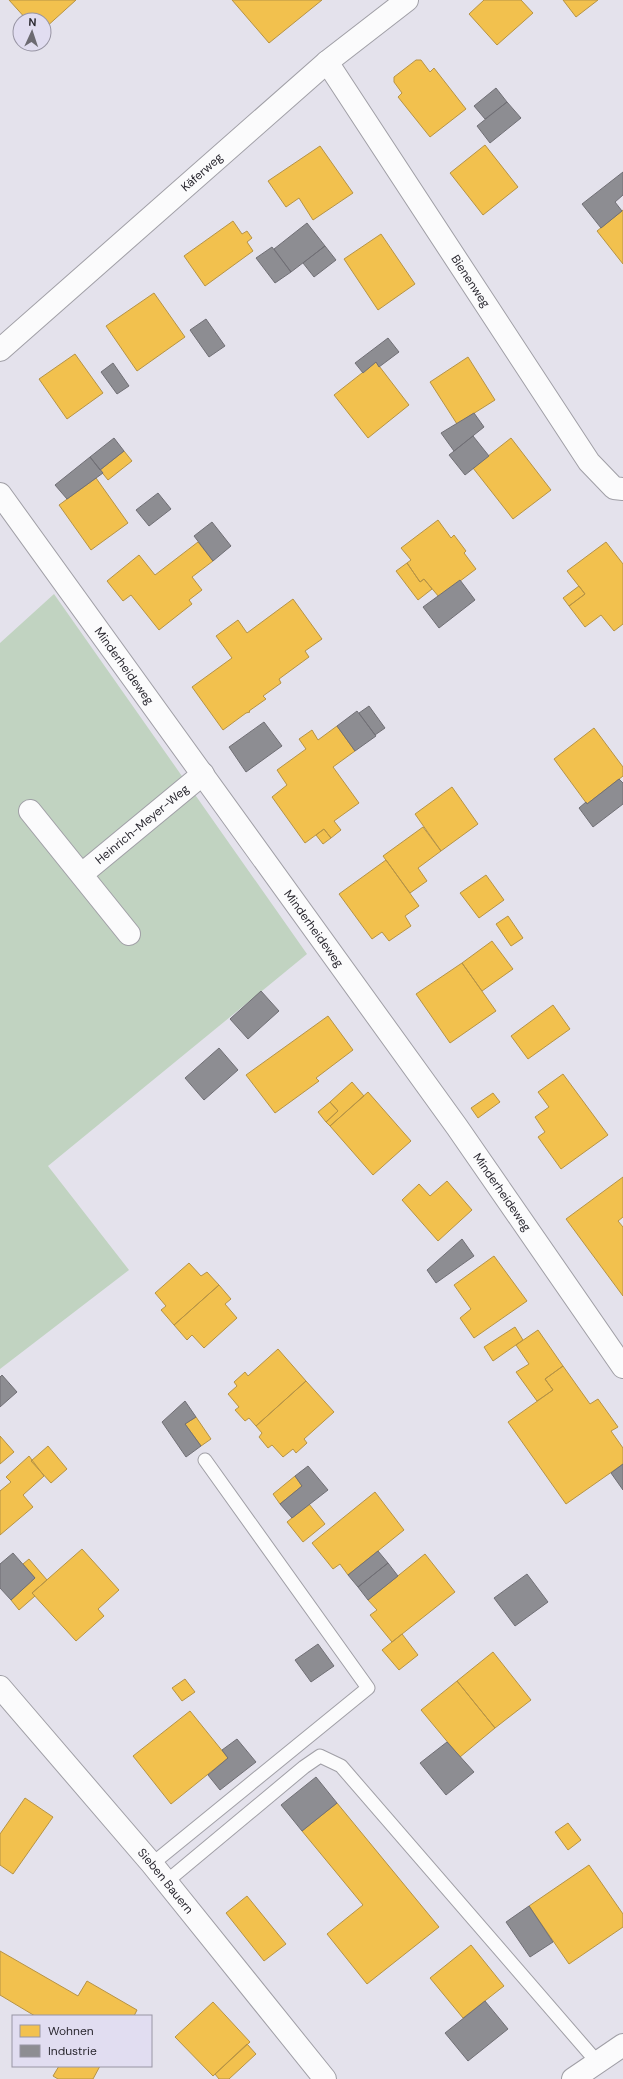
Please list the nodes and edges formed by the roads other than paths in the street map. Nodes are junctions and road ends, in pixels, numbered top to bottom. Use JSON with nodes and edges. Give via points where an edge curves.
{"nodes":[{"id":1,"x":407,"y":0,"type":"edge"},
{"id":2,"x":327,"y":62,"type":"junction"},
{"id":3,"x":0,"y":350,"type":"edge"},
{"id":4,"x":623,"y":489,"type":"edge"},
{"id":5,"x":0,"y":494,"type":"edge"},
{"id":6,"x":203,"y":774,"type":"junction"},
{"id":7,"x":30,"y":811,"type":"dead end"},
{"id":8,"x":82,"y":874,"type":"junction"},
{"id":9,"x":129,"y":934,"type":"dead end"},
{"id":10,"x":623,"y":1366,"type":"edge"},
{"id":11,"x":205,"y":1460,"type":"dead end"},
{"id":12,"x":0,"y":1687,"type":"edge"},
{"id":13,"x":152,"y":1864,"type":"junction"},
{"id":14,"x":166,"y":1882,"type":"junction"},
{"id":15,"x":623,"y":2045,"type":"edge"},
{"id":16,"x":598,"y":2063,"type":"junction"},
{"id":17,"x":325,"y":2079,"type":"edge"},
{"id":18,"x":573,"y":2079,"type":"edge"}],
"edges":[{"from":1,"to":2,"type":"street","name":"Käferweg"},
{"from":2,"to":3,"type":"street","name":"Käferweg"},
{"from":2,"to":4,"type":"street","name":"Bienenweg","via":[[589,462],[614,488]]},
{"from":5,"to":6,"type":"street","name":"Minderheideweg"},
{"from":6,"to":8,"type":"street","name":"Heinrich-Meyer-Weg"},
{"from":6,"to":10,"type":"street","name":"Minderheideweg","via":[[457,1127]]},
{"from":7,"to":8,"type":"street"},
{"from":8,"to":9,"type":"street"},
{"from":11,"to":13,"type":"lane","via":[[368,1688]]},
{"from":12,"to":13,"type":"street","name":"Sieben Bauern"},
{"from":13,"to":14,"type":"street","name":"Sieben Bauern"},
{"from":14,"to":16,"type":"lane","via":[[320,1756],[342,1766]]},
{"from":14,"to":17,"type":"street","name":"Sieben Bauern"},
{"from":15,"to":16,"type":"street"},
{"from":16,"to":18,"type":"street"}]}
